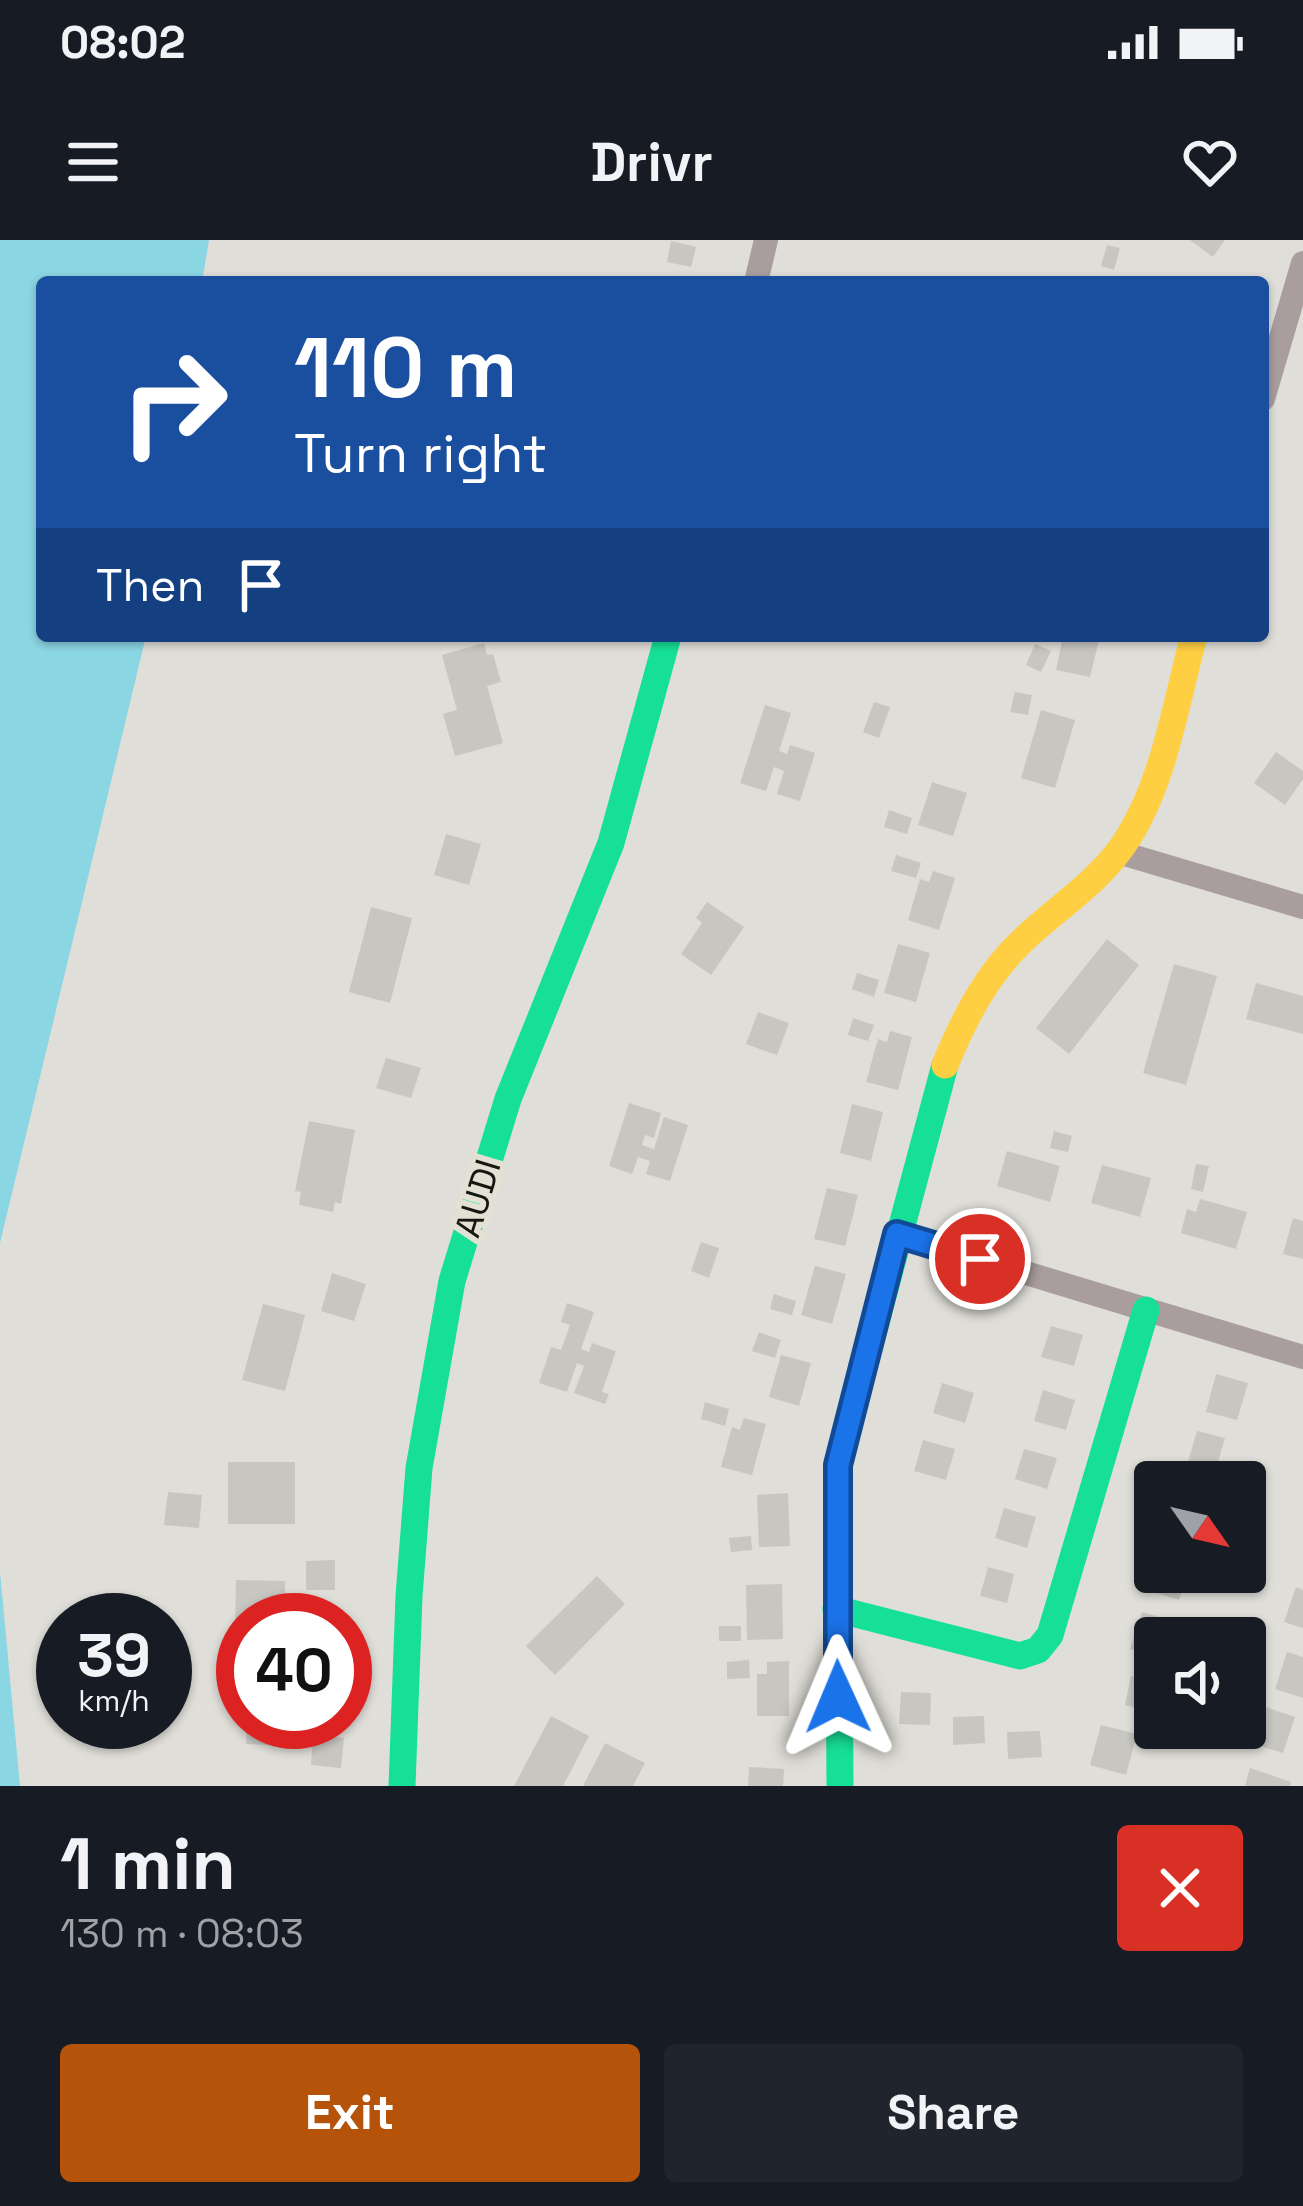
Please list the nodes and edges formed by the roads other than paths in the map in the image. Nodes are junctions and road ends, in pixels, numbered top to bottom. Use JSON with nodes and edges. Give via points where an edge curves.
{"nodes":[{"id":1,"x":766,"y":240,"type":"edge"},
{"id":2,"x":1303,"y":263,"type":"edge"},
{"id":3,"x":757,"y":276,"type":"edge"},
{"id":4,"x":1269,"y":379,"type":"edge"},
{"id":5,"x":666,"y":642,"type":"edge"},
{"id":6,"x":1192,"y":642,"type":"edge"},
{"id":7,"x":1118,"y":852,"type":"junction"},
{"id":8,"x":1303,"y":907,"type":"edge"},
{"id":9,"x":897,"y":1234,"type":"junction"},
{"id":10,"x":1146,"y":1310,"type":"junction"},
{"id":11,"x":1303,"y":1357,"type":"edge"},
{"id":12,"x":836,"y":1609,"type":"junction"},
{"id":13,"x":402,"y":1786,"type":"edge"},
{"id":14,"x":840,"y":1786,"type":"edge"}],
"edges":[{"from":1,"to":3,"type":"street"},
{"from":2,"to":4,"type":"street"},
{"from":5,"to":13,"type":"street","name":"AUDI","via":[[602,869],[530,1042],[452,1281],[411,1585]]},
{"from":6,"to":7,"type":"street","via":[[1146,796]]},
{"from":7,"to":8,"type":"street"},
{"from":7,"to":9,"type":"street","via":[[997,967],[963,1020]]},
{"from":9,"to":10,"type":"street"},
{"from":9,"to":12,"type":"street","via":[[838,1465]]},
{"from":10,"to":11,"type":"street"},
{"from":10,"to":12,"type":"street","via":[[1043,1647],[1020,1656]]},
{"from":12,"to":14,"type":"street"}]}
